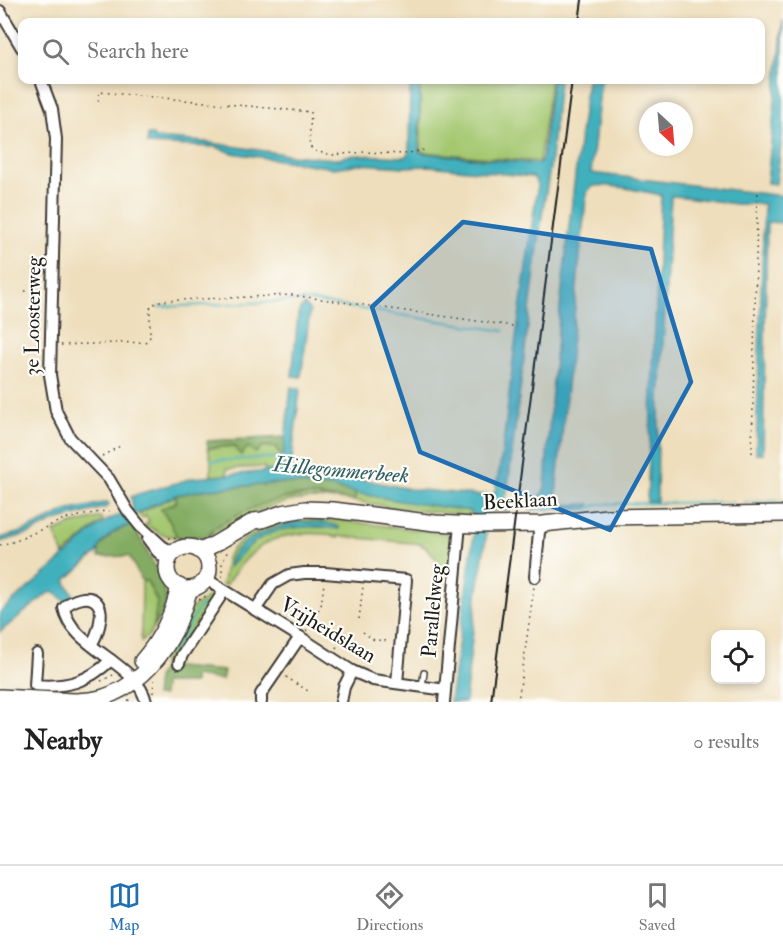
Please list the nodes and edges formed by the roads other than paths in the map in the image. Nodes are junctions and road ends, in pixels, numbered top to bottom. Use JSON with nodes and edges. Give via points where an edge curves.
{"nodes":[{"id":1,"x":0,"y":11,"type":"edge"},
{"id":2,"x":18,"y":41,"type":"edge"},
{"id":3,"x":43,"y":84,"type":"edge"},
{"id":4,"x":783,"y":514,"type":"edge"},
{"id":5,"x":474,"y":524,"type":"junction"},
{"id":6,"x":543,"y":524,"type":"junction"},
{"id":7,"x":209,"y":553,"type":"junction"},
{"id":8,"x":167,"y":561,"type":"junction"},
{"id":9,"x":536,"y":577,"type":"road end"},
{"id":10,"x":215,"y":585,"type":"junction"},
{"id":11,"x":183,"y":593,"type":"junction"},
{"id":12,"x":255,"y":610,"type":"junction"},
{"id":13,"x":301,"y":637,"type":"junction"},
{"id":14,"x":91,"y":645,"type":"dead end"},
{"id":15,"x":37,"y":654,"type":"dead end"},
{"id":16,"x":111,"y":660,"type":"junction"},
{"id":17,"x":180,"y":663,"type":"dead end"},
{"id":18,"x":352,"y":671,"type":"junction"},
{"id":19,"x":424,"y":673,"type":"dead end"},
{"id":20,"x":131,"y":677,"type":"junction"},
{"id":21,"x":397,"y":683,"type":"junction"},
{"id":22,"x":422,"y":686,"type":"junction"},
{"id":23,"x":439,"y":689,"type":"dead end"},
{"id":24,"x":34,"y":692,"type":"junction"},
{"id":25,"x":0,"y":697,"type":"edge"},
{"id":26,"x":149,"y":699,"type":"edge"},
{"id":27,"x":261,"y":702,"type":"edge"},
{"id":28,"x":341,"y":702,"type":"edge"},
{"id":29,"x":444,"y":702,"type":"edge"}],
"edges":[{"from":1,"to":2,"type":"street"},
{"from":3,"to":8,"type":"street","name":"3e Loosterweg","via":[[52,109],[56,139],[50,345],[56,411],[70,438],[109,479],[134,518],[162,546]]},
{"from":4,"to":6,"type":"main road","name":"Beeklaan","via":[[607,517]]},
{"from":5,"to":6,"type":"main road","name":"Beeklaan"},
{"from":5,"to":7,"type":"main road","name":"Beeklaan","via":[[305,508],[262,520]]},
{"from":5,"to":29,"type":"street","name":"Parallelweg"},
{"from":6,"to":9,"type":"street"},
{"from":7,"to":8,"type":"main road","via":[[180,549]]},
{"from":7,"to":10,"type":"main road","via":[[208,572]]},
{"from":8,"to":11,"type":"main road","via":[[170,577]]},
{"from":10,"to":11,"type":"main road","via":[[200,585]]},
{"from":10,"to":12,"type":"street","name":"Vrijheidslaan"},
{"from":10,"to":17,"type":"street"},
{"from":11,"to":20,"type":"main road","via":[[161,636]]},
{"from":12,"to":13,"type":"street","name":"Vrijheidslaan"},
{"from":12,"to":21,"type":"street","via":[[273,584],[289,575],[325,573],[406,580]]},
{"from":13,"to":18,"type":"street","name":"Vrijheidslaan"},
{"from":13,"to":27,"type":"street","via":[[261,694]]},
{"from":14,"to":16,"type":"street"},
{"from":15,"to":24,"type":"street"},
{"from":16,"to":20,"type":"street"},
{"from":16,"to":24,"type":"street","via":[[87,678]]},
{"from":18,"to":21,"type":"street","name":"Vrijheidslaan","via":[[373,680]]},
{"from":18,"to":28,"type":"street"},
{"from":19,"to":22,"type":"lane"},
{"from":20,"to":24,"type":"main road","via":[[119,691],[100,699],[71,702]]},
{"from":20,"to":26,"type":"street"},
{"from":21,"to":22,"type":"street","name":"Vrijheidslaan"},
{"from":22,"to":23,"type":"street","name":"Vrijheidslaan"},
{"from":24,"to":25,"type":"main road"}]}
